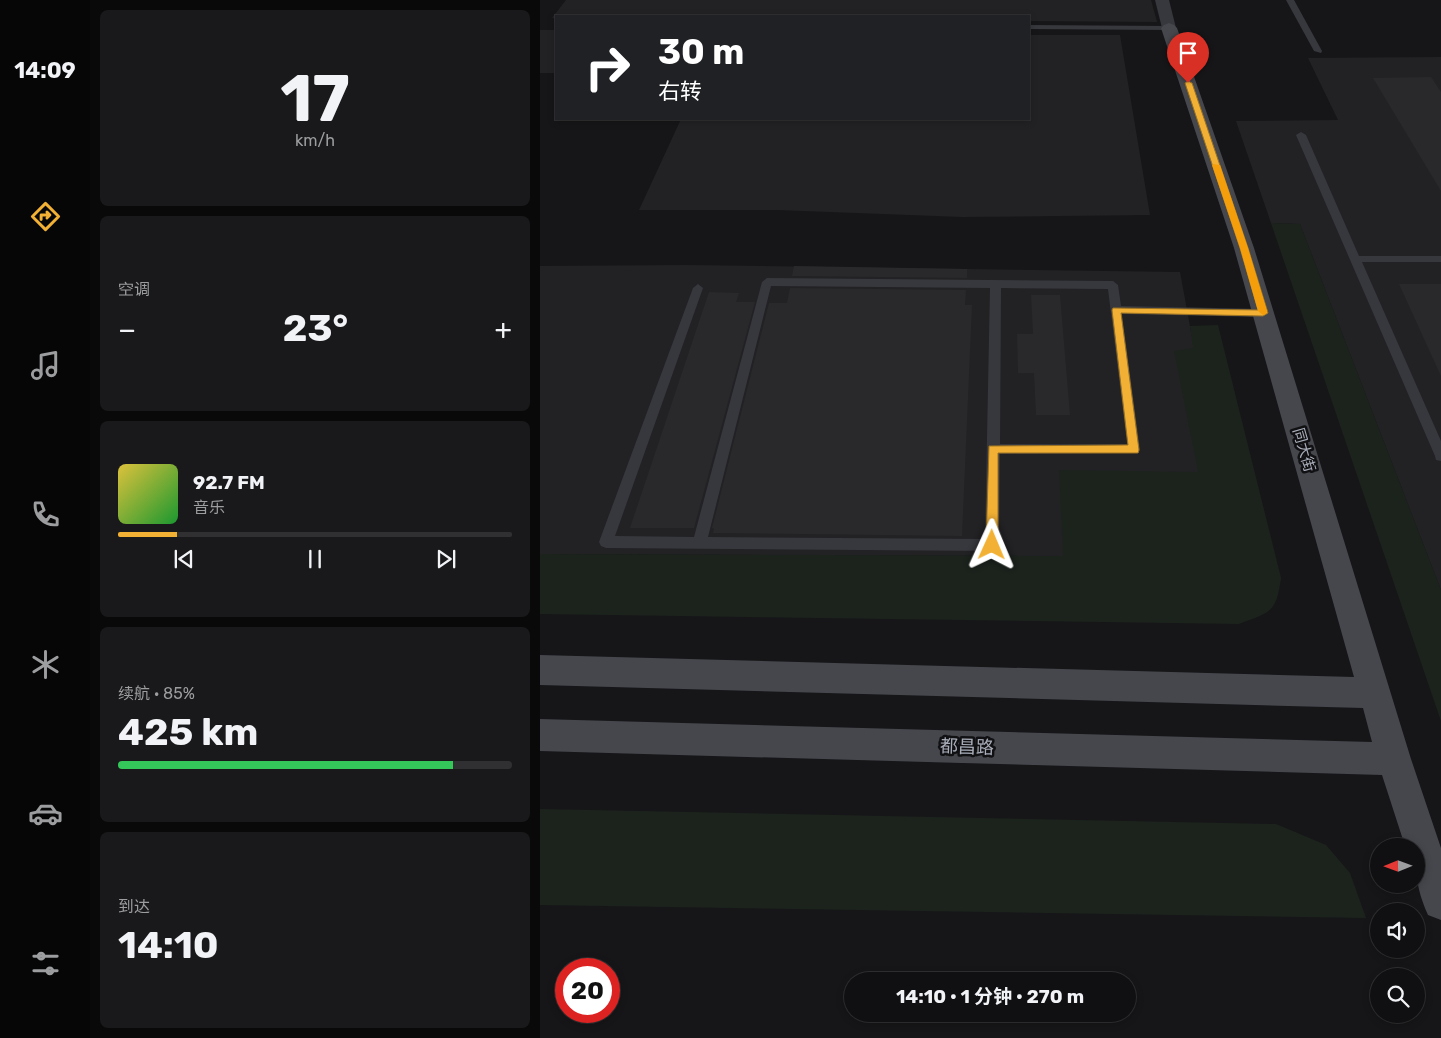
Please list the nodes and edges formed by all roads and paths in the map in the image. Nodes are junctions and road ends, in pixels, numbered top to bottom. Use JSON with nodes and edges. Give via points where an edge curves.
{"nodes":[{"id":1,"x":1162,"y":0,"type":"edge"},
{"id":2,"x":1290,"y":0,"type":"edge"},
{"id":3,"x":1030,"y":27,"type":"edge"},
{"id":4,"x":1170,"y":28,"type":"junction"},
{"id":5,"x":1318,"y":51,"type":"dead end"},
{"id":6,"x":1300,"y":135,"type":"dead end"},
{"id":7,"x":1355,"y":258,"type":"junction"},
{"id":8,"x":1441,"y":259,"type":"edge"},
{"id":9,"x":996,"y":284,"type":"junction"},
{"id":10,"x":698,"y":288,"type":"dead end"},
{"id":11,"x":1116,"y":310,"type":"junction"},
{"id":12,"x":1263,"y":313,"type":"junction"},
{"id":13,"x":993,"y":449,"type":"junction"},
{"id":14,"x":1441,"y":456,"type":"edge"},
{"id":15,"x":699,"y":543,"type":"junction"},
{"id":16,"x":540,"y":670,"type":"edge"},
{"id":17,"x":1375,"y":693,"type":"junction"},
{"id":18,"x":540,"y":735,"type":"edge"},
{"id":19,"x":1394,"y":760,"type":"junction"},
{"id":20,"x":1441,"y":902,"type":"edge"}],
"edges":[{"from":1,"to":4,"type":"street","name":"同大街"},
{"from":2,"to":5,"type":"lane"},
{"from":3,"to":4,"type":"lane"},
{"from":4,"to":12,"type":"street","name":"同大街"},
{"from":6,"to":7,"type":"lane"},
{"from":7,"to":8,"type":"lane"},
{"from":7,"to":14,"type":"lane"},
{"from":9,"to":11,"type":"lane","via":[[1113,285]]},
{"from":9,"to":13,"type":"lane"},
{"from":9,"to":15,"type":"lane","via":[[767,282]]},
{"from":10,"to":15,"type":"lane","via":[[606,542]]},
{"from":11,"to":12,"type":"lane"},
{"from":11,"to":13,"type":"lane","via":[[1134,450]]},
{"from":12,"to":17,"type":"street","name":"同大街"},
{"from":13,"to":15,"type":"lane","via":[[992,545]]},
{"from":16,"to":17,"type":"street"},
{"from":17,"to":19,"type":"street","name":"同大街"},
{"from":18,"to":19,"type":"street","name":"都昌路"},
{"from":19,"to":20,"type":"street","name":"同大街"}]}
